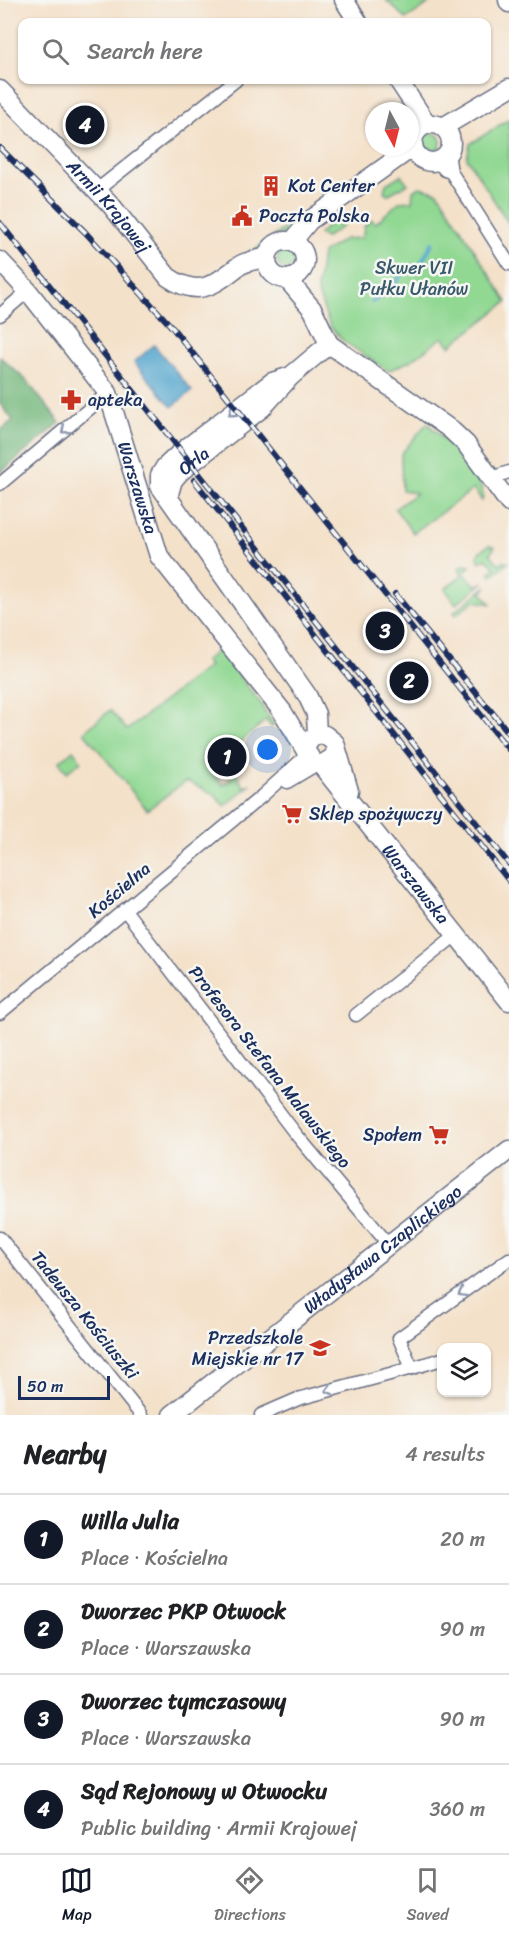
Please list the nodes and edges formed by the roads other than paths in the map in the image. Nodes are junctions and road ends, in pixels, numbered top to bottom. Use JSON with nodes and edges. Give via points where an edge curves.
{"nodes":[{"id":1,"x":344,"y":0,"type":"edge"},
{"id":2,"x":355,"y":18,"type":"edge"},
{"id":3,"x":231,"y":84,"type":"edge"},
{"id":4,"x":390,"y":84,"type":"edge"},
{"id":5,"x":400,"y":84,"type":"edge"},
{"id":6,"x":509,"y":88,"type":"edge"},
{"id":7,"x":0,"y":90,"type":"edge"},
{"id":8,"x":509,"y":100,"type":"edge"},
{"id":9,"x":400,"y":102,"type":"edge"},
{"id":10,"x":432,"y":143,"type":"edge"},
{"id":11,"x":97,"y":190,"type":"junction"},
{"id":12,"x":296,"y":245,"type":"junction"},
{"id":13,"x":0,"y":261,"type":"edge"},
{"id":14,"x":509,"y":264,"type":"edge"},
{"id":15,"x":281,"y":269,"type":"junction"},
{"id":16,"x":28,"y":291,"type":"junction"},
{"id":17,"x":0,"y":315,"type":"edge"},
{"id":18,"x":329,"y":344,"type":"junction"},
{"id":19,"x":108,"y":393,"type":"junction"},
{"id":20,"x":509,"y":472,"type":"edge"},
{"id":21,"x":491,"y":478,"type":"junction"},
{"id":22,"x":0,"y":484,"type":"edge"},
{"id":23,"x":168,"y":498,"type":"joint"},
{"id":24,"x":509,"y":503,"type":"edge"},
{"id":25,"x":307,"y":695,"type":"junction"},
{"id":26,"x":282,"y":711,"type":"junction"},
{"id":27,"x":319,"y":749,"type":"junction"},
{"id":28,"x":124,"y":910,"type":"junction"},
{"id":29,"x":457,"y":934,"type":"junction"},
{"id":30,"x":509,"y":1001,"type":"edge"},
{"id":31,"x":0,"y":1013,"type":"edge"},
{"id":32,"x":356,"y":1015,"type":"dead end"},
{"id":33,"x":509,"y":1150,"type":"edge"},
{"id":34,"x":0,"y":1238,"type":"edge"},
{"id":35,"x":388,"y":1245,"type":"junction"},
{"id":36,"x":509,"y":1259,"type":"edge"},
{"id":37,"x":437,"y":1360,"type":"edge"},
{"id":38,"x":412,"y":1368,"type":"junction"},
{"id":39,"x":141,"y":1415,"type":"edge"},
{"id":40,"x":172,"y":1415,"type":"edge"},
{"id":41,"x":261,"y":1415,"type":"edge"}],
"edges":[{"from":1,"to":2,"type":"main road"},
{"from":3,"to":11,"type":"street"},
{"from":4,"to":9,"type":"main road"},
{"from":5,"to":10,"type":"main road"},
{"from":6,"to":10,"type":"main road"},
{"from":7,"to":11,"type":"main road","name":"Armii Krajowej"},
{"from":8,"to":10,"type":"main road"},
{"from":10,"to":12,"type":"main road"},
{"from":10,"to":14,"type":"street"},
{"from":11,"to":15,"type":"main road","name":"Armii Krajowej","via":[[177,283],[203,287],[228,276]]},
{"from":12,"to":15,"type":"main road","via":[[304,258]]},
{"from":12,"to":15,"type":"main road","via":[[283,241],[275,244]]},
{"from":13,"to":16,"type":"main road","name":"Warszawska"},
{"from":15,"to":18,"type":"main road","via":[[313,299],[313,310]]},
{"from":16,"to":17,"type":"street"},
{"from":16,"to":19,"type":"main road","name":"Warszawska"},
{"from":18,"to":21,"type":"main road","via":[[450,429]]},
{"from":18,"to":23,"type":"main road","name":"Orla","via":[[291,376],[262,408],[180,472],[173,480]]},
{"from":19,"to":22,"type":"street","one_way":true},
{"from":19,"to":26,"type":"main road","name":"Warszawska","via":[[159,556]]},
{"from":20,"to":21,"type":"street"},
{"from":21,"to":24,"type":"main road"},
{"from":23,"to":25,"type":"main road","name":"Warszawska"},
{"from":25,"to":26,"type":"main road","via":[[302,711]]},
{"from":25,"to":27,"type":"main road","name":"Warszawska","via":[[326,714]]},
{"from":26,"to":27,"type":"main road","name":"Warszawska"},
{"from":27,"to":28,"type":"street","name":"Kościelna"},
{"from":27,"to":29,"type":"main road","name":"Warszawska","via":[[354,804]]},
{"from":28,"to":31,"type":"street","name":"Kościelna"},
{"from":28,"to":35,"type":"street","name":"Profesora Stefana Malawskiego","via":[[288,1124]]},
{"from":29,"to":30,"type":"main road","name":"Warszawska"},
{"from":29,"to":32,"type":"street","name":"Warszawska"},
{"from":33,"to":35,"type":"main road","name":"Władysława Czaplickiego"},
{"from":34,"to":39,"type":"street","name":"Tadeusza Kościuszki"},
{"from":35,"to":40,"type":"main road","name":"Władysława Czaplickiego"},
{"from":36,"to":38,"type":"street","one_way":true,"via":[[399,1338]]},
{"from":37,"to":38,"type":"street"},
{"from":38,"to":41,"type":"street","one_way":true,"via":[[298,1399]]}]}
